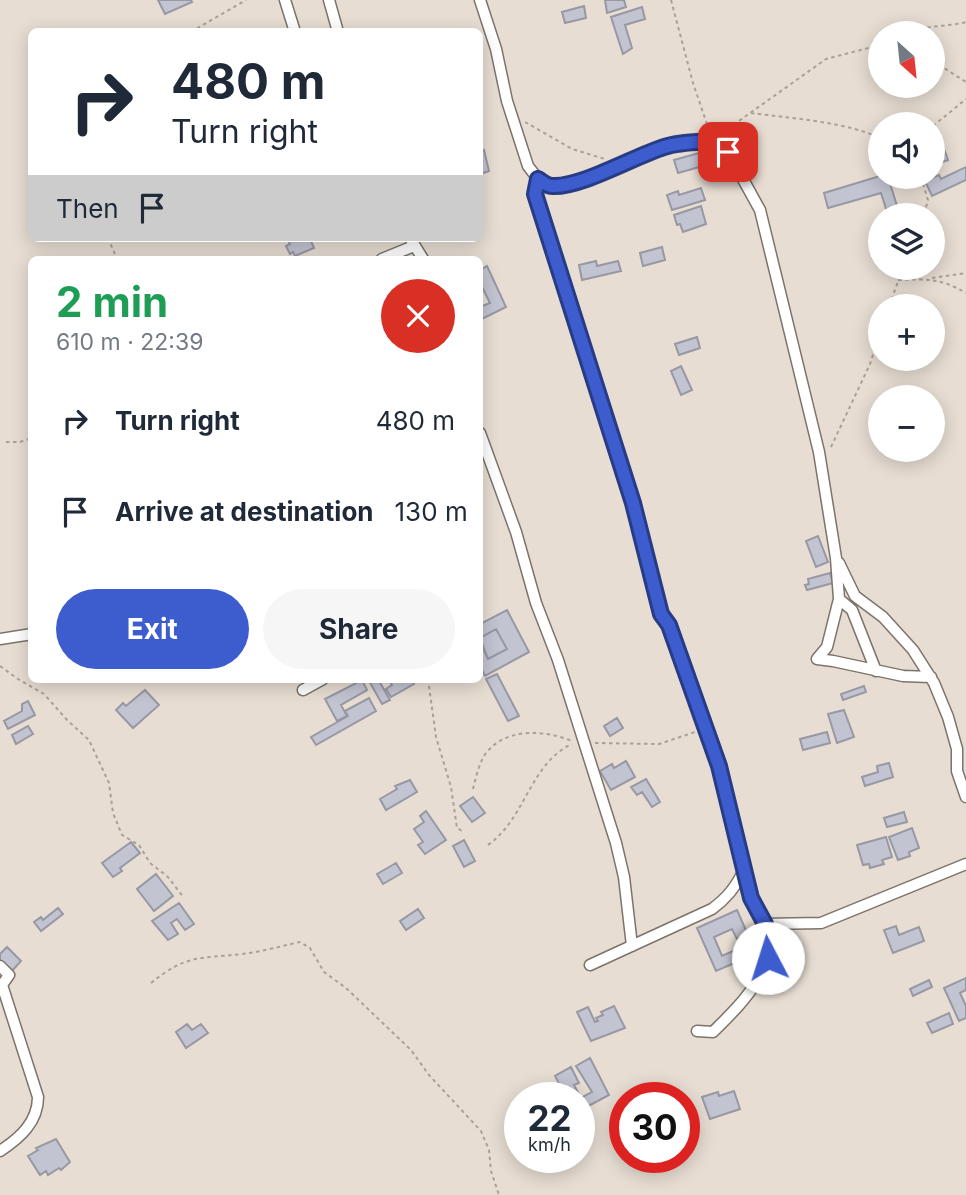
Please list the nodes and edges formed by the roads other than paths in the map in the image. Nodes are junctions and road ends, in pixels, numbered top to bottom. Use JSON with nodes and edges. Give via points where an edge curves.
{"nodes":[{"id":1,"x":285,"y":0,"type":"edge"},
{"id":2,"x":329,"y":0,"type":"edge"},
{"id":3,"x":480,"y":0,"type":"edge"},
{"id":4,"x":294,"y":28,"type":"edge"},
{"id":5,"x":337,"y":28,"type":"edge"},
{"id":6,"x":538,"y":179,"type":"junction"},
{"id":7,"x":412,"y":242,"type":"edge"},
{"id":8,"x":387,"y":256,"type":"edge"},
{"id":9,"x":483,"y":441,"type":"edge"},
{"id":10,"x":836,"y":558,"type":"junction"},
{"id":11,"x":839,"y":599,"type":"junction"},
{"id":12,"x":28,"y":636,"type":"edge"},
{"id":13,"x":0,"y":639,"type":"edge"},
{"id":14,"x":876,"y":671,"type":"junction"},
{"id":15,"x":930,"y":677,"type":"junction"},
{"id":16,"x":316,"y":683,"type":"edge"},
{"id":17,"x":303,"y":690,"type":"dead end"},
{"id":18,"x":966,"y":797,"type":"edge"},
{"id":19,"x":966,"y":864,"type":"edge"},
{"id":20,"x":744,"y":870,"type":"junction"},
{"id":21,"x":765,"y":924,"type":"junction"},
{"id":22,"x":632,"y":946,"type":"junction"},
{"id":23,"x":590,"y":965,"type":"dead end"},
{"id":24,"x":0,"y":966,"type":"edge"},
{"id":25,"x":697,"y":1031,"type":"dead end"},
{"id":26,"x":0,"y":1150,"type":"edge"}],
"edges":[{"from":1,"to":4,"type":"street"},
{"from":2,"to":5,"type":"street"},
{"from":3,"to":6,"type":"street","via":[[528,166]]},
{"from":6,"to":10,"type":"street","via":[[550,187],[566,184],[667,146],[712,141],[728,152],[760,210],[822,466]]},
{"from":6,"to":20,"type":"street","via":[[535,194],[633,503],[661,614],[669,625],[719,766]]},
{"from":7,"to":8,"type":"street"},
{"from":9,"to":22,"type":"street","via":[[616,843]]},
{"from":10,"to":11,"type":"street"},
{"from":10,"to":15,"type":"street","via":[[855,596],[906,641]]},
{"from":11,"to":14,"type":"street","via":[[852,611]]},
{"from":11,"to":14,"type":"street","via":[[827,647],[817,659]]},
{"from":12,"to":13,"type":"street"},
{"from":14,"to":15,"type":"street"},
{"from":15,"to":18,"type":"street","via":[[951,727]]},
{"from":16,"to":17,"type":"street"},
{"from":19,"to":21,"type":"street","via":[[821,923]]},
{"from":20,"to":21,"type":"street","via":[[751,898]]},
{"from":20,"to":22,"type":"street","via":[[736,886],[712,909]]},
{"from":21,"to":25,"type":"street","via":[[768,958],[758,980],[713,1032]]},
{"from":22,"to":23,"type":"street"},
{"from":24,"to":26,"type":"street","via":[[9,975],[2,985],[38,1097],[34,1121]]}]}
